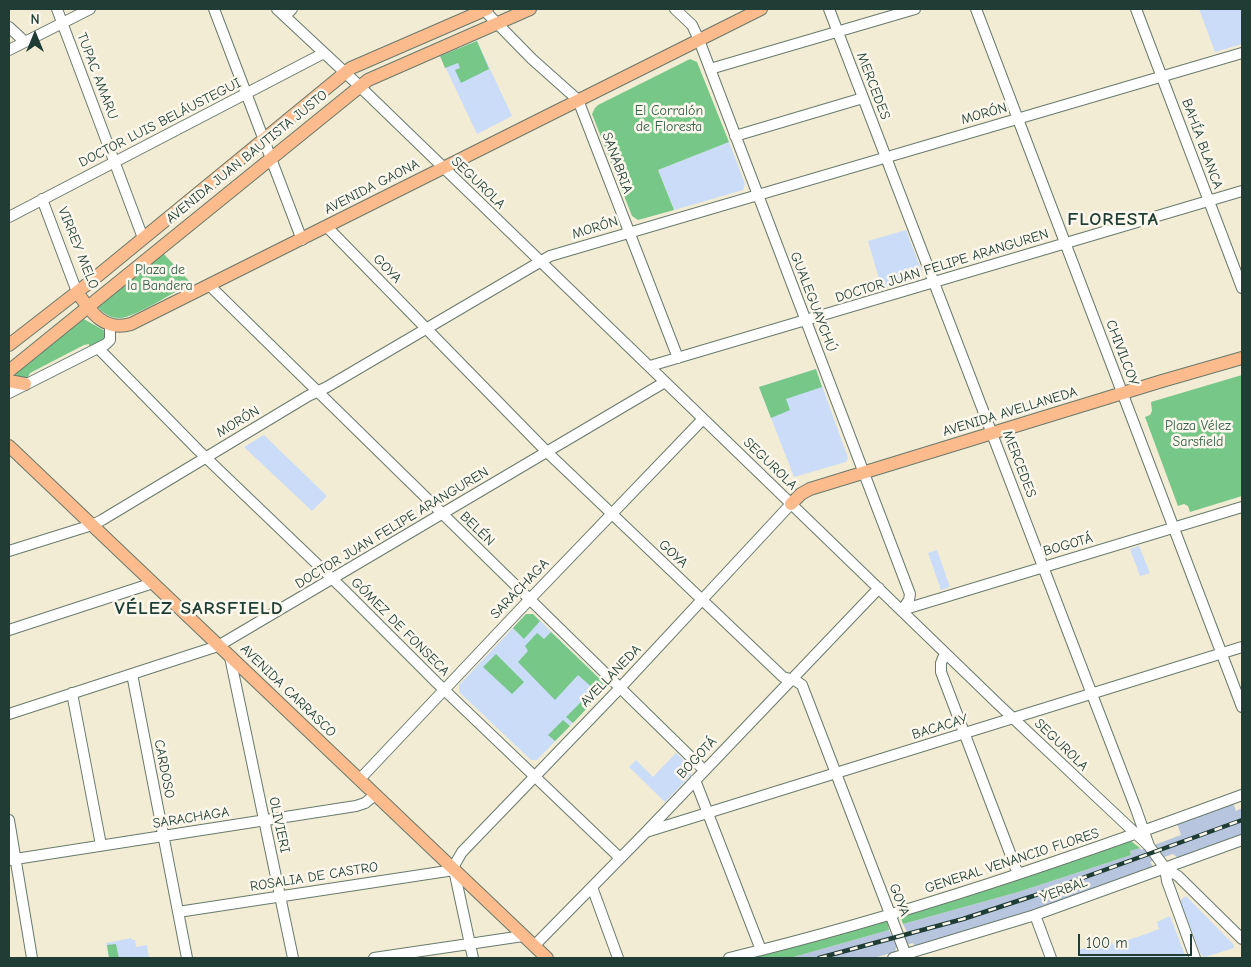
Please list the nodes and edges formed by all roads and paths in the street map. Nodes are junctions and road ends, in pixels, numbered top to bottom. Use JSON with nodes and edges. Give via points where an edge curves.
{"nodes":[{"id":1,"x":57,"y":9,"type":"edge"},
{"id":2,"x":90,"y":9,"type":"edge"},
{"id":3,"x":214,"y":9,"type":"edge"},
{"id":4,"x":485,"y":9,"type":"edge"},
{"id":5,"x":530,"y":9,"type":"edge"},
{"id":6,"x":674,"y":9,"type":"edge"},
{"id":7,"x":760,"y":9,"type":"edge"},
{"id":8,"x":829,"y":9,"type":"edge"},
{"id":9,"x":914,"y":9,"type":"edge"},
{"id":10,"x":976,"y":9,"type":"edge"},
{"id":11,"x":1136,"y":9,"type":"edge"},
{"id":12,"x":284,"y":11,"type":"edge"},
{"id":13,"x":498,"y":22,"type":"junction"},
{"id":14,"x":62,"y":23,"type":"junction"},
{"id":15,"x":9,"y":27,"type":"edge"},
{"id":16,"x":838,"y":31,"type":"junction"},
{"id":17,"x":699,"y":40,"type":"junction"},
{"id":18,"x":25,"y":42,"type":"junction"},
{"id":19,"x":9,"y":50,"type":"edge"},
{"id":20,"x":1242,"y":52,"type":"edge"},
{"id":21,"x":324,"y":53,"type":"junction"},
{"id":22,"x":710,"y":69,"type":"junction"},
{"id":23,"x":345,"y":73,"type":"junction"},
{"id":24,"x":1162,"y":77,"type":"junction"},
{"id":25,"x":359,"y":86,"type":"junction"},
{"id":26,"x":247,"y":94,"type":"junction"},
{"id":27,"x":863,"y":98,"type":"junction"},
{"id":28,"x":578,"y":100,"type":"junction"},
{"id":29,"x":1018,"y":118,"type":"junction"},
{"id":30,"x":735,"y":136,"type":"junction"},
{"id":31,"x":264,"y":140,"type":"junction"},
{"id":32,"x":886,"y":157,"type":"junction"},
{"id":33,"x":270,"y":159,"type":"junction"},
{"id":34,"x":115,"y":162,"type":"junction"},
{"id":35,"x":442,"y":168,"type":"junction"},
{"id":36,"x":1242,"y":191,"type":"edge"},
{"id":37,"x":757,"y":194,"type":"junction"},
{"id":38,"x":42,"y":199,"type":"junction"},
{"id":39,"x":1209,"y":201,"type":"junction"},
{"id":40,"x":9,"y":217,"type":"edge"},
{"id":41,"x":327,"y":227,"type":"junction"},
{"id":42,"x":629,"y":232,"type":"junction"},
{"id":43,"x":144,"y":238,"type":"junction"},
{"id":44,"x":302,"y":240,"type":"junction"},
{"id":45,"x":1065,"y":244,"type":"junction"},
{"id":46,"x":540,"y":261,"type":"junction"},
{"id":47,"x":933,"y":283,"type":"junction"},
{"id":48,"x":210,"y":286,"type":"junction"},
{"id":49,"x":1242,"y":288,"type":"edge"},
{"id":50,"x":77,"y":292,"type":"junction"},
{"id":51,"x":87,"y":306,"type":"junction"},
{"id":52,"x":806,"y":322,"type":"junction"},
{"id":53,"x":110,"y":325,"type":"junction"},
{"id":54,"x":425,"y":329,"type":"junction"},
{"id":55,"x":9,"y":342,"type":"edge"},
{"id":56,"x":99,"y":349,"type":"junction"},
{"id":57,"x":678,"y":358,"type":"junction"},
{"id":58,"x":1242,"y":358,"type":"edge"},
{"id":59,"x":650,"y":366,"type":"junction"},
{"id":60,"x":9,"y":371,"type":"edge"},
{"id":61,"x":9,"y":381,"type":"edge"},
{"id":62,"x":665,"y":382,"type":"junction"},
{"id":63,"x":25,"y":384,"type":"junction"},
{"id":64,"x":318,"y":392,"type":"junction"},
{"id":65,"x":9,"y":393,"type":"edge"},
{"id":66,"x":1122,"y":393,"type":"junction"},
{"id":67,"x":703,"y":419,"type":"junction"},
{"id":68,"x":992,"y":433,"type":"junction"},
{"id":69,"x":10,"y":448,"type":"edge"},
{"id":70,"x":547,"y":452,"type":"junction"},
{"id":71,"x":206,"y":457,"type":"junction"},
{"id":72,"x":863,"y":472,"type":"junction"},
{"id":73,"x":791,"y":504,"type":"junction"},
{"id":74,"x":1242,"y":507,"type":"edge"},
{"id":75,"x":442,"y":515,"type":"junction"},
{"id":76,"x":611,"y":515,"type":"junction"},
{"id":77,"x":92,"y":525,"type":"junction"},
{"id":78,"x":1173,"y":529,"type":"junction"},
{"id":79,"x":9,"y":551,"type":"edge"},
{"id":80,"x":1044,"y":567,"type":"junction"},
{"id":81,"x":332,"y":579,"type":"junction"},
{"id":82,"x":153,"y":584,"type":"junction"},
{"id":83,"x":879,"y":588,"type":"junction"},
{"id":84,"x":529,"y":600,"type":"junction"},
{"id":85,"x":702,"y":600,"type":"junction"},
{"id":86,"x":902,"y":610,"type":"junction"},
{"id":87,"x":9,"y":630,"type":"edge"},
{"id":88,"x":218,"y":646,"type":"junction"},
{"id":89,"x":1242,"y":647,"type":"edge"},
{"id":90,"x":945,"y":653,"type":"junction"},
{"id":91,"x":1222,"y":653,"type":"junction"},
{"id":92,"x":230,"y":656,"type":"junction"},
{"id":93,"x":132,"y":674,"type":"junction"},
{"id":94,"x":792,"y":680,"type":"junction"},
{"id":95,"x":258,"y":683,"type":"junction"},
{"id":96,"x":620,"y":688,"type":"junction"},
{"id":97,"x":444,"y":690,"type":"junction"},
{"id":98,"x":72,"y":693,"type":"junction"},
{"id":99,"x":1093,"y":694,"type":"junction"},
{"id":100,"x":239,"y":698,"type":"junction"},
{"id":101,"x":1242,"y":707,"type":"edge"},
{"id":102,"x":9,"y":714,"type":"edge"},
{"id":103,"x":1014,"y":718,"type":"junction"},
{"id":104,"x":965,"y":734,"type":"junction"},
{"id":105,"x":704,"y":770,"type":"junction"},
{"id":106,"x":836,"y":774,"type":"junction"},
{"id":107,"x":535,"y":775,"type":"junction"},
{"id":108,"x":360,"y":780,"type":"junction"},
{"id":109,"x":696,"y":780,"type":"junction"},
{"id":110,"x":375,"y":795,"type":"junction"},
{"id":111,"x":1242,"y":795,"type":"edge"},
{"id":112,"x":1136,"y":810,"type":"junction"},
{"id":113,"x":708,"y":814,"type":"junction"},
{"id":114,"x":9,"y":820,"type":"edge"},
{"id":115,"x":1119,"y":820,"type":"junction"},
{"id":116,"x":264,"y":821,"type":"junction"},
{"id":117,"x":646,"y":832,"type":"junction"},
{"id":118,"x":1140,"y":833,"type":"junction"},
{"id":119,"x":164,"y":836,"type":"junction"},
{"id":120,"x":1242,"y":840,"type":"edge"},
{"id":121,"x":102,"y":845,"type":"junction"},
{"id":122,"x":620,"y":858,"type":"junction"},
{"id":123,"x":12,"y":860,"type":"edge"},
{"id":124,"x":1166,"y":868,"type":"junction"},
{"id":125,"x":454,"y":870,"type":"junction"},
{"id":126,"x":1018,"y":874,"type":"junction"},
{"id":127,"x":592,"y":887,"type":"junction"},
{"id":128,"x":1193,"y":890,"type":"junction"},
{"id":129,"x":280,"y":896,"type":"junction"},
{"id":130,"x":1173,"y":900,"type":"junction"},
{"id":131,"x":178,"y":912,"type":"junction"},
{"id":132,"x":890,"y":914,"type":"junction"},
{"id":133,"x":1035,"y":915,"type":"junction"},
{"id":134,"x":523,"y":936,"type":"junction"},
{"id":135,"x":1242,"y":939,"type":"edge"},
{"id":136,"x":470,"y":944,"type":"junction"},
{"id":137,"x":534,"y":946,"type":"junction"},
{"id":138,"x":761,"y":950,"type":"junction"},
{"id":139,"x":906,"y":956,"type":"edge"},
{"id":140,"x":32,"y":958,"type":"edge"},
{"id":141,"x":186,"y":958,"type":"edge"},
{"id":142,"x":293,"y":958,"type":"edge"},
{"id":143,"x":374,"y":958,"type":"edge"},
{"id":144,"x":473,"y":958,"type":"edge"},
{"id":145,"x":547,"y":958,"type":"edge"},
{"id":146,"x":618,"y":958,"type":"edge"},
{"id":147,"x":729,"y":958,"type":"edge"},
{"id":148,"x":893,"y":958,"type":"edge"},
{"id":149,"x":1051,"y":958,"type":"edge"},
{"id":150,"x":1195,"y":958,"type":"edge"}],
"edges":[{"from":1,"to":14,"type":"street","name":"TUPAC AMARU"},
{"from":2,"to":14,"type":"street"},
{"from":3,"to":26,"type":"street"},
{"from":4,"to":13,"type":"street","name":"SANABRIA"},
{"from":4,"to":23,"type":"main road","name":"AVENIDA JUAN BAUTISTA JUSTO","via":[[354,66]]},
{"from":5,"to":13,"type":"main road","name":"AVENIDA JUAN BAUTISTA JUSTO"},
{"from":6,"to":17,"type":"street","name":"GUALEGUAYCHÚ","via":[[692,25]]},
{"from":7,"to":17,"type":"main road","name":"AVENIDA GAONA"},
{"from":8,"to":16,"type":"street","name":"MERCEDES"},
{"from":9,"to":16,"type":"street"},
{"from":10,"to":29,"type":"street","name":"CHIVILCOY"},
{"from":11,"to":24,"type":"street","name":"BAHÍA BLANCA"},
{"from":12,"to":21,"type":"street","name":"SEGUROLA"},
{"from":13,"to":25,"type":"main road","name":"AVENIDA JUAN BAUTISTA JUSTO"},
{"from":13,"to":28,"type":"street","name":"SANABRIA","via":[[532,59]]},
{"from":14,"to":18,"type":"street"},
{"from":14,"to":34,"type":"street","name":"TUPAC AMARU"},
{"from":15,"to":18,"type":"street"},
{"from":16,"to":22,"type":"street"},
{"from":16,"to":27,"type":"street","name":"MERCEDES"},
{"from":17,"to":22,"type":"street","name":"GUALEGUAYCHÚ"},
{"from":17,"to":28,"type":"main road","name":"AVENIDA GAONA"},
{"from":18,"to":19,"type":"street"},
{"from":20,"to":24,"type":"street","name":"MORÓN"},
{"from":21,"to":23,"type":"street","name":"SEGUROLA"},
{"from":21,"to":26,"type":"street","name":"DOCTOR LUIS BELÁUSTEGUI"},
{"from":22,"to":30,"type":"street","name":"GUALEGUAYCHÚ"},
{"from":23,"to":25,"type":"street","name":"SEGUROLA"},
{"from":23,"to":31,"type":"main road","name":"AVENIDA JUAN BAUTISTA JUSTO"},
{"from":24,"to":29,"type":"street","name":"MORÓN"},
{"from":24,"to":39,"type":"street","name":"BAHÍA BLANCA"},
{"from":25,"to":33,"type":"main road","name":"AVENIDA JUAN BAUTISTA JUSTO"},
{"from":25,"to":35,"type":"street","name":"SEGUROLA"},
{"from":26,"to":31,"type":"street"},
{"from":26,"to":34,"type":"street","name":"DOCTOR LUIS BELÁUSTEGUI"},
{"from":27,"to":30,"type":"street"},
{"from":27,"to":32,"type":"street","name":"MERCEDES"},
{"from":28,"to":35,"type":"main road","name":"AVENIDA GAONA"},
{"from":28,"to":42,"type":"street","name":"SANABRIA"},
{"from":29,"to":32,"type":"street","name":"MORÓN"},
{"from":29,"to":45,"type":"street","name":"CHIVILCOY"},
{"from":30,"to":37,"type":"street","name":"GUALEGUAYCHÚ"},
{"from":31,"to":33,"type":"street"},
{"from":31,"to":43,"type":"main road","name":"AVENIDA JUAN BAUTISTA JUSTO"},
{"from":32,"to":37,"type":"street","name":"MORÓN"},
{"from":32,"to":47,"type":"street","name":"MERCEDES"},
{"from":33,"to":44,"type":"street"},
{"from":33,"to":51,"type":"main road","name":"AVENIDA JUAN BAUTISTA JUSTO"},
{"from":34,"to":38,"type":"street","name":"DOCTOR LUIS BELÁUSTEGUI"},
{"from":34,"to":43,"type":"street","name":"TUPAC AMARU"},
{"from":35,"to":41,"type":"main road","name":"AVENIDA GAONA"},
{"from":35,"to":46,"type":"street","name":"SEGUROLA"},
{"from":36,"to":39,"type":"street","name":"DOCTOR JUAN FELIPE ARANGUREN"},
{"from":37,"to":42,"type":"street","name":"MORÓN"},
{"from":37,"to":52,"type":"street","name":"GUALEGUAYCHÚ"},
{"from":38,"to":40,"type":"street","name":"DOCTOR LUIS BELÁUSTEGUI"},
{"from":38,"to":50,"type":"street","name":"VIRREY MELO"},
{"from":39,"to":45,"type":"street","name":"DOCTOR JUAN FELIPE ARANGUREN"},
{"from":39,"to":49,"type":"street","name":"BAHÍA BLANCA"},
{"from":41,"to":44,"type":"main road","name":"AVENIDA GAONA"},
{"from":41,"to":54,"type":"street","name":"GOYA"},
{"from":42,"to":46,"type":"street","name":"MORÓN"},
{"from":42,"to":57,"type":"street","name":"SANABRIA"},
{"from":43,"to":50,"type":"main road","name":"AVENIDA JUAN BAUTISTA JUSTO"},
{"from":44,"to":48,"type":"main road","name":"AVENIDA GAONA"},
{"from":45,"to":47,"type":"street","name":"DOCTOR JUAN FELIPE ARANGUREN"},
{"from":45,"to":66,"type":"street","name":"CHIVILCOY"},
{"from":46,"to":54,"type":"street","name":"MORÓN"},
{"from":46,"to":59,"type":"street","name":"SEGUROLA"},
{"from":47,"to":52,"type":"street","name":"DOCTOR JUAN FELIPE ARANGUREN"},
{"from":47,"to":68,"type":"street","name":"MERCEDES"},
{"from":48,"to":53,"type":"main road","name":"AVENIDA GAONA","via":[[131,324]]},
{"from":48,"to":64,"type":"street","name":"BELÉN"},
{"from":50,"to":51,"type":"main road","name":"VIRREY MELO"},
{"from":50,"to":55,"type":"main road","name":"AVENIDA JUAN BAUTISTA JUSTO"},
{"from":51,"to":53,"type":"main road","name":"VIRREY MELO","via":[[98,319]]},
{"from":51,"to":60,"type":"main road","name":"AVENIDA JUAN BAUTISTA JUSTO"},
{"from":52,"to":57,"type":"street","name":"DOCTOR JUAN FELIPE ARANGUREN"},
{"from":52,"to":72,"type":"street","name":"GUALEGUAYCHÚ"},
{"from":53,"to":56,"type":"street","via":[[110,340]]},
{"from":54,"to":64,"type":"street","name":"MORÓN"},
{"from":54,"to":70,"type":"street","name":"GOYA"},
{"from":56,"to":63,"type":"street"},
{"from":56,"to":71,"type":"street","name":"GÓMEZ DE FONSECA"},
{"from":57,"to":59,"type":"street","name":"DOCTOR JUAN FELIPE ARANGUREN"},
{"from":58,"to":66,"type":"main road","name":"AVENIDA AVELLANEDA"},
{"from":59,"to":62,"type":"street","name":"SEGUROLA"},
{"from":61,"to":63,"type":"main road"},
{"from":62,"to":67,"type":"street","name":"SEGUROLA"},
{"from":62,"to":70,"type":"street","name":"DOCTOR JUAN FELIPE ARANGUREN"},
{"from":63,"to":65,"type":"street"},
{"from":64,"to":71,"type":"street","name":"MORÓN"},
{"from":64,"to":75,"type":"street","name":"BELÉN"},
{"from":66,"to":68,"type":"main road","name":"AVENIDA AVELLANEDA"},
{"from":66,"to":78,"type":"street","name":"CHIVILCOY"},
{"from":67,"to":73,"type":"street","name":"SEGUROLA"},
{"from":67,"to":76,"type":"street","name":"SARACHAGA"},
{"from":68,"to":72,"type":"main road","name":"AVENIDA AVELLANEDA"},
{"from":68,"to":80,"type":"street","name":"MERCEDES"},
{"from":69,"to":77,"type":"main road","name":"AVENIDA CARRASCO"},
{"from":70,"to":75,"type":"street","name":"DOCTOR JUAN FELIPE ARANGUREN"},
{"from":70,"to":76,"type":"street","name":"GOYA"},
{"from":71,"to":77,"type":"street","name":"MORÓN"},
{"from":71,"to":81,"type":"street","name":"GÓMEZ DE FONSECA"},
{"from":72,"to":73,"type":"main road","name":"AVENIDA AVELLANEDA","via":[[810,488]]},
{"from":72,"to":86,"type":"street","name":"GUALEGUAYCHÚ","via":[[910,594]]},
{"from":73,"to":83,"type":"street","name":"SEGUROLA"},
{"from":73,"to":85,"type":"street","name":"AVELLANEDA"},
{"from":74,"to":78,"type":"street","name":"BOGOTÁ"},
{"from":75,"to":81,"type":"street","name":"DOCTOR JUAN FELIPE ARANGUREN"},
{"from":75,"to":84,"type":"street","name":"BELÉN"},
{"from":76,"to":84,"type":"street","name":"SARACHAGA"},
{"from":76,"to":85,"type":"street","name":"GOYA"},
{"from":77,"to":79,"type":"street","name":"MORÓN"},
{"from":77,"to":82,"type":"main road","name":"AVENIDA CARRASCO"},
{"from":78,"to":80,"type":"street","name":"BOGOTÁ"},
{"from":78,"to":91,"type":"street","name":"CHIVILCOY"},
{"from":80,"to":86,"type":"street","name":"BOGOTÁ"},
{"from":80,"to":99,"type":"street","name":"MERCEDES"},
{"from":81,"to":88,"type":"street","name":"DOCTOR JUAN FELIPE ARANGUREN"},
{"from":81,"to":97,"type":"street","name":"GÓMEZ DE FONSECA"},
{"from":82,"to":87,"type":"street"},
{"from":82,"to":88,"type":"main road","name":"AVENIDA CARRASCO"},
{"from":83,"to":86,"type":"street","name":"SEGUROLA"},
{"from":83,"to":94,"type":"street","name":"BOGOTÁ"},
{"from":84,"to":96,"type":"street","name":"BELÉN"},
{"from":84,"to":97,"type":"street","name":"SARACHAGA"},
{"from":85,"to":94,"type":"street","name":"GOYA","via":[[783,677]]},
{"from":85,"to":96,"type":"street","name":"AVELLANEDA"},
{"from":86,"to":90,"type":"street","name":"SEGUROLA"},
{"from":88,"to":92,"type":"main road","name":"AVENIDA CARRASCO"},
{"from":88,"to":93,"type":"street","name":"DOCTOR JUAN FELIPE ARANGUREN"},
{"from":89,"to":91,"type":"street","name":"BACACAY"},
{"from":90,"to":103,"type":"street","name":"SEGUROLA"},
{"from":90,"to":104,"type":"street","via":[[941,672]]},
{"from":91,"to":99,"type":"street","name":"BACACAY"},
{"from":91,"to":101,"type":"street","name":"CHIVILCOY"},
{"from":92,"to":95,"type":"main road","name":"AVENIDA CARRASCO"},
{"from":92,"to":100,"type":"street","name":"OLIVIERI"},
{"from":93,"to":98,"type":"street","name":"DOCTOR JUAN FELIPE ARANGUREN"},
{"from":93,"to":119,"type":"street","name":"CARDOSO"},
{"from":94,"to":105,"type":"street","name":"BOGOTÁ"},
{"from":94,"to":106,"type":"street","name":"GOYA","via":[[805,690]]},
{"from":95,"to":100,"type":"street","via":[[245,683]]},
{"from":95,"to":108,"type":"main road","name":"AVENIDA CARRASCO"},
{"from":96,"to":105,"type":"street","name":"BELÉN"},
{"from":96,"to":107,"type":"street","name":"AVELLANEDA"},
{"from":97,"to":107,"type":"street","name":"GÓMEZ DE FONSECA"},
{"from":97,"to":108,"type":"street","name":"SARACHAGA"},
{"from":98,"to":102,"type":"street","name":"DOCTOR JUAN FELIPE ARANGUREN"},
{"from":98,"to":121,"type":"street"},
{"from":99,"to":103,"type":"street","name":"BACACAY"},
{"from":99,"to":112,"type":"street","name":"MERCEDES"},
{"from":100,"to":116,"type":"street","name":"OLIVIERI"},
{"from":103,"to":104,"type":"street","name":"BACACAY"},
{"from":103,"to":115,"type":"street","name":"SEGUROLA"},
{"from":104,"to":106,"type":"street","name":"BACACAY"},
{"from":104,"to":126,"type":"street"},
{"from":105,"to":109,"type":"street","name":"BOGOTÁ"},
{"from":106,"to":113,"type":"street","name":"BACACAY"},
{"from":106,"to":132,"type":"street","name":"GOYA"},
{"from":107,"to":122,"type":"street","name":"GÓMEZ DE FONSECA"},
{"from":107,"to":125,"type":"street","name":"AVELLANEDA","via":[[462,852]]},
{"from":108,"to":110,"type":"main road","name":"AVENIDA CARRASCO"},
{"from":109,"to":113,"type":"street"},
{"from":109,"to":117,"type":"street","name":"BOGOTÁ"},
{"from":110,"to":116,"type":"street","name":"SARACHAGA","via":[[356,806]]},
{"from":110,"to":125,"type":"main road","name":"AVENIDA CARRASCO"},
{"from":111,"to":118,"type":"street","name":"GENERAL VENANCIO FLORES"},
{"from":112,"to":115,"type":"street","via":[[1130,818]]},
{"from":112,"to":118,"type":"street","name":"MERCEDES"},
{"from":113,"to":117,"type":"street","name":"BACACAY"},
{"from":113,"to":138,"type":"street"},
{"from":114,"to":123,"type":"street"},
{"from":115,"to":118,"type":"street","name":"SEGUROLA"},
{"from":116,"to":119,"type":"street","name":"SARACHAGA"},
{"from":116,"to":129,"type":"street","name":"OLIVIERI"},
{"from":117,"to":122,"type":"street","name":"BOGOTÁ"},
{"from":118,"to":124,"type":"street","name":"MERCEDES"},
{"from":118,"to":126,"type":"street","name":"GENERAL VENANCIO FLORES"},
{"from":119,"to":121,"type":"street","name":"SARACHAGA"},
{"from":119,"to":131,"type":"street","name":"CARDOSO"},
{"from":120,"to":124,"type":"street","name":"YERBAL"},
{"from":121,"to":123,"type":"street","name":"SARACHAGA"},
{"from":122,"to":127,"type":"street","name":"BOGOTÁ"},
{"from":123,"to":140,"type":"street"},
{"from":124,"to":128,"type":"street"},
{"from":124,"to":130,"type":"street","via":[[1166,881]]},
{"from":124,"to":133,"type":"street","name":"YERBAL"},
{"from":125,"to":129,"type":"street","name":"ROSALIA DE CASTRO"},
{"from":125,"to":134,"type":"main road","name":"AVENIDA CARRASCO"},
{"from":125,"to":136,"type":"street"},
{"from":126,"to":132,"type":"street","name":"GENERAL VENANCIO FLORES"},
{"from":127,"to":137,"type":"street","name":"BOGOTÁ"},
{"from":127,"to":146,"type":"street"},
{"from":128,"to":130,"type":"street","via":[[1181,890]]},
{"from":128,"to":135,"type":"street"},
{"from":129,"to":131,"type":"street","name":"ROSALIA DE CASTRO"},
{"from":129,"to":142,"type":"street","name":"OLIVIERI"},
{"from":130,"to":150,"type":"street"},
{"from":131,"to":141,"type":"street","name":"CARDOSO"},
{"from":132,"to":138,"type":"street","name":"GENERAL VENANCIO FLORES"},
{"from":132,"to":139,"type":"street","name":"GOYA"},
{"from":133,"to":139,"type":"street","name":"YERBAL"},
{"from":133,"to":149,"type":"street"},
{"from":134,"to":136,"type":"street"},
{"from":134,"to":137,"type":"main road","name":"AVENIDA CARRASCO"},
{"from":136,"to":143,"type":"street"},
{"from":136,"to":144,"type":"street"},
{"from":137,"to":145,"type":"main road","name":"AVENIDA CARRASCO"},
{"from":138,"to":147,"type":"street","name":"GENERAL VENANCIO FLORES"},
{"from":139,"to":148,"type":"street","name":"YERBAL"}]}
